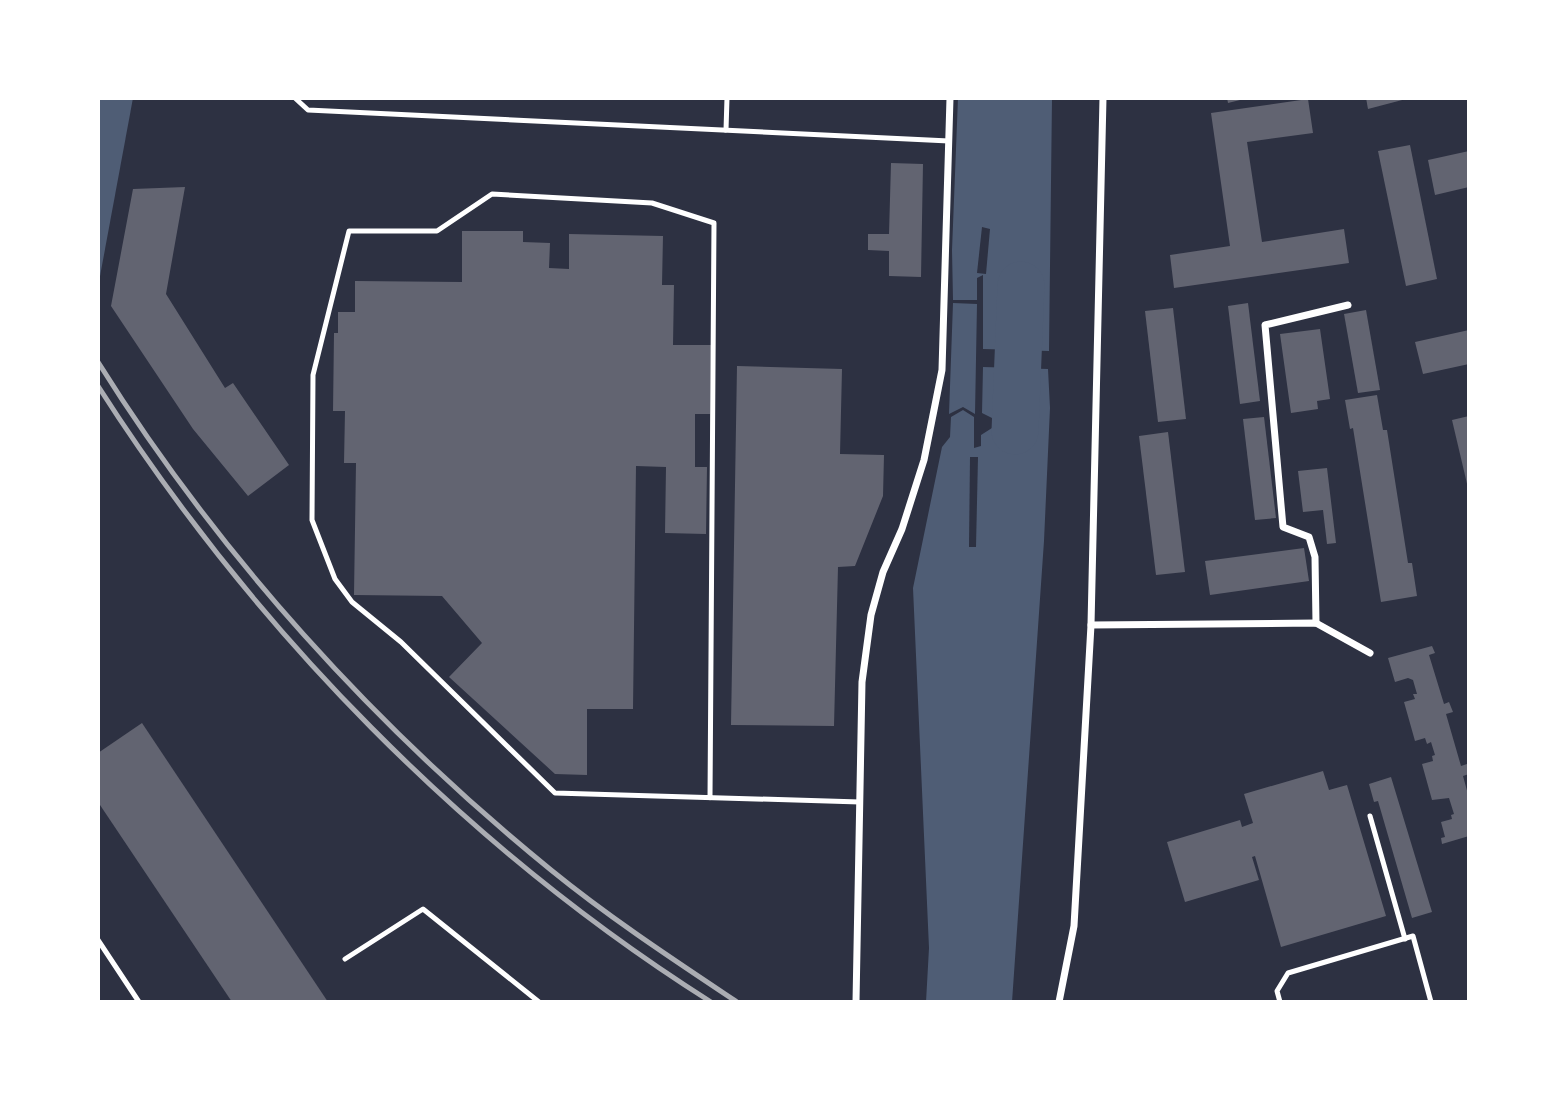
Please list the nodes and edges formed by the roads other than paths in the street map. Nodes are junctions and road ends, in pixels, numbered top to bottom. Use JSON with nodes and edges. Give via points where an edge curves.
{"nodes":[{"id":1,"x":295,"y":98,"type":"edge"},
{"id":2,"x":727,"y":98,"type":"edge"},
{"id":3,"x":950,"y":98,"type":"edge"},
{"id":4,"x":1103,"y":98,"type":"edge"},
{"id":5,"x":726,"y":130,"type":"junction"},
{"id":6,"x":949,"y":141,"type":"junction"},
{"id":7,"x":1348,"y":305,"type":"dead end"},
{"id":8,"x":1316,"y":623,"type":"junction"},
{"id":9,"x":1091,"y":625,"type":"junction"},
{"id":10,"x":1370,"y":653,"type":"dead end"},
{"id":11,"x":710,"y":798,"type":"junction"},
{"id":12,"x":860,"y":802,"type":"junction"},
{"id":13,"x":1370,"y":816,"type":"dead end"},
{"id":14,"x":1405,"y":939,"type":"junction"},
{"id":15,"x":98,"y":940,"type":"edge"},
{"id":16,"x":345,"y":959,"type":"dead end"},
{"id":17,"x":139,"y":1002,"type":"edge"},
{"id":18,"x":539,"y":1002,"type":"edge"},
{"id":19,"x":856,"y":1002,"type":"edge"},
{"id":20,"x":1059,"y":1002,"type":"edge"},
{"id":21,"x":1280,"y":1002,"type":"edge"},
{"id":22,"x":1431,"y":1002,"type":"edge"}],
"edges":[{"from":1,"to":5,"type":"lane","via":[[308,110]]},
{"from":2,"to":5,"type":"lane"},
{"from":3,"to":6,"type":"street"},
{"from":4,"to":9,"type":"street"},
{"from":5,"to":6,"type":"lane"},
{"from":6,"to":12,"type":"street","via":[[942,370],[924,460],[871,615],[862,682]]},
{"from":7,"to":8,"type":"street","via":[[1265,325],[1283,527],[1309,537],[1315,557]]},
{"from":8,"to":9,"type":"street"},
{"from":8,"to":10,"type":"street"},
{"from":9,"to":20,"type":"street","via":[[1074,926]]},
{"from":11,"to":11,"type":"lane","via":[[555,793],[401,642],[352,602],[335,579],[312,520],[313,375],[349,231],[437,231],[492,194],[652,203],[713,223]]},
{"from":11,"to":12,"type":"lane"},
{"from":12,"to":19,"type":"street"},
{"from":13,"to":14,"type":"lane"},
{"from":14,"to":21,"type":"lane","via":[[1288,973],[1277,991]]},
{"from":14,"to":22,"type":"lane","via":[[1413,936]]},
{"from":15,"to":17,"type":"lane"},
{"from":16,"to":18,"type":"lane","via":[[423,909]]}]}
